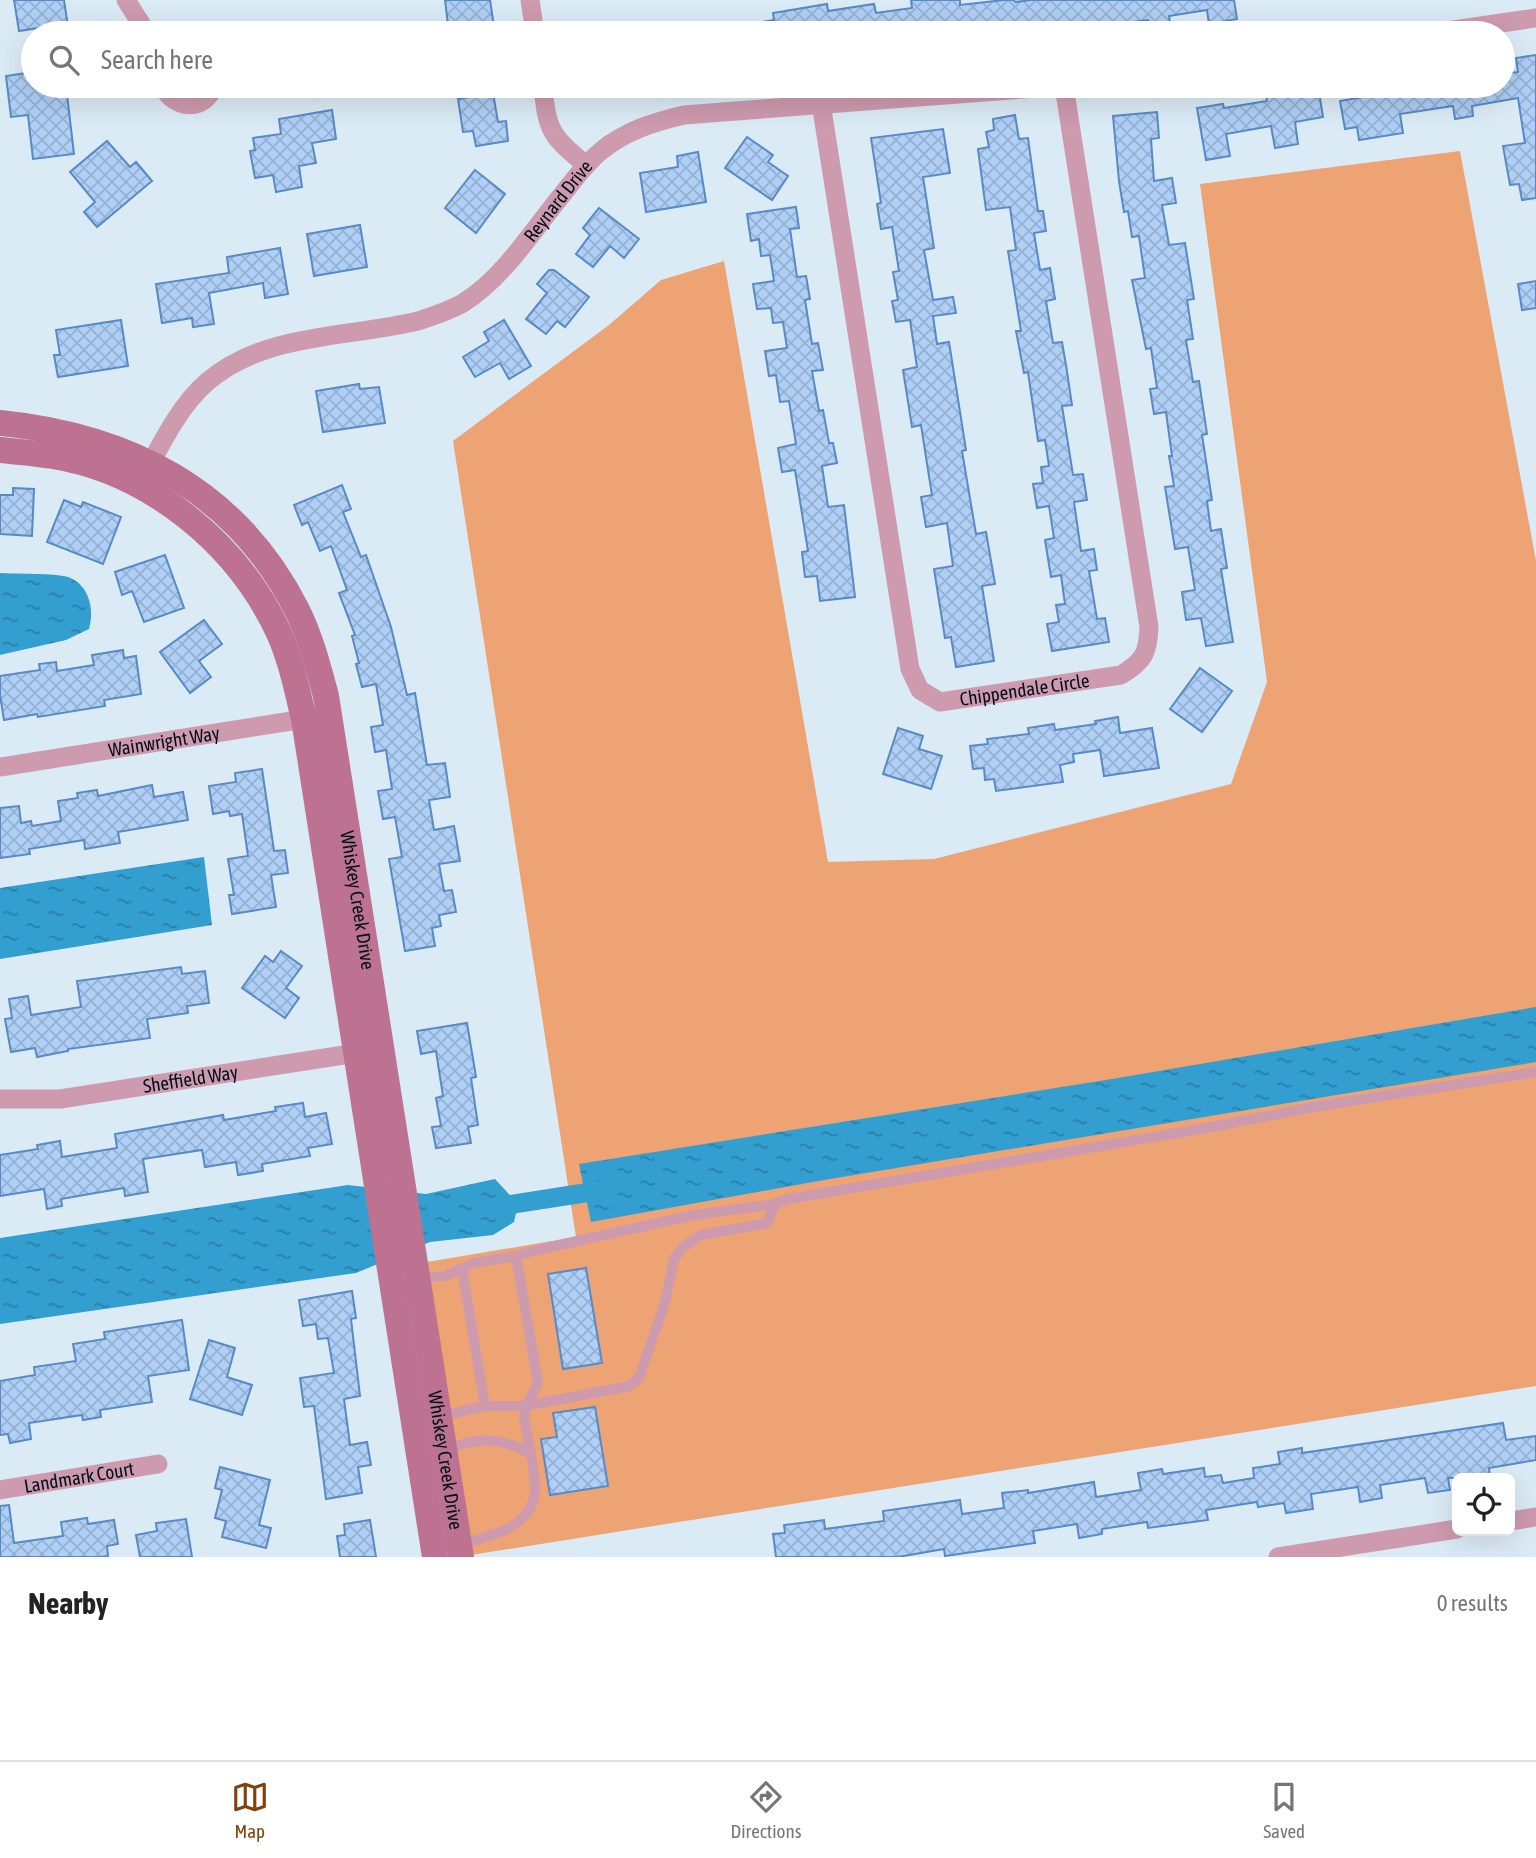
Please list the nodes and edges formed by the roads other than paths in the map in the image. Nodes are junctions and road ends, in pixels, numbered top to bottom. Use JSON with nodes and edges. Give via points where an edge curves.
{"nodes":[{"id":1,"x":126,"y":0,"type":"edge"},
{"id":2,"x":530,"y":0,"type":"edge"},
{"id":3,"x":1536,"y":18,"type":"edge"},
{"id":4,"x":139,"y":21,"type":"edge"},
{"id":5,"x":533,"y":21,"type":"edge"},
{"id":6,"x":1515,"y":21,"type":"edge"},
{"id":7,"x":170,"y":98,"type":"edge"},
{"id":8,"x":207,"y":98,"type":"edge"},
{"id":9,"x":544,"y":98,"type":"edge"},
{"id":10,"x":892,"y":98,"type":"edge"},
{"id":11,"x":1065,"y":98,"type":"edge"},
{"id":12,"x":821,"y":103,"type":"junction"},
{"id":13,"x":586,"y":165,"type":"junction"},
{"id":14,"x":0,"y":424,"type":"edge"},
{"id":15,"x":0,"y":450,"type":"edge"},
{"id":16,"x":151,"y":463,"type":"junction"},
{"id":17,"x":139,"y":486,"type":"junction"},
{"id":18,"x":316,"y":717,"type":"junction"},
{"id":19,"x":0,"y":767,"type":"edge"},
{"id":20,"x":368,"y":1051,"type":"junction"},
{"id":21,"x":1536,"y":1072,"type":"edge"},
{"id":22,"x":0,"y":1098,"type":"edge"},
{"id":23,"x":775,"y":1204,"type":"junction"},
{"id":24,"x":516,"y":1256,"type":"junction"},
{"id":25,"x":462,"y":1269,"type":"junction"},
{"id":26,"x":403,"y":1273,"type":"junction"},
{"id":27,"x":485,"y":1406,"type":"junction"},
{"id":28,"x":526,"y":1406,"type":"junction"},
{"id":29,"x":439,"y":1416,"type":"junction"},
{"id":30,"x":456,"y":1445,"type":"junction"},
{"id":31,"x":530,"y":1453,"type":"junction"},
{"id":32,"x":158,"y":1464,"type":"dead end"},
{"id":33,"x":0,"y":1490,"type":"edge"},
{"id":34,"x":1536,"y":1517,"type":"edge"},
{"id":35,"x":1515,"y":1520,"type":"edge"},
{"id":36,"x":1452,"y":1530,"type":"edge"},
{"id":37,"x":460,"y":1550,"type":"edge"},
{"id":38,"x":1359,"y":1551,"type":"edge"},
{"id":39,"x":435,"y":1557,"type":"edge"},
{"id":40,"x":1278,"y":1557,"type":"edge"}],
"edges":[{"from":1,"to":4,"type":"street"},
{"from":2,"to":5,"type":"street"},
{"from":3,"to":6,"type":"street"},
{"from":7,"to":8,"type":"street","via":[[188,105]]},
{"from":9,"to":13,"type":"street","via":[[552,134]]},
{"from":10,"to":12,"type":"street","name":"Reynard Drive"},
{"from":11,"to":12,"type":"street","name":"Chippendale Circle","via":[[1149,627],[1148,647],[1138,664],[1121,675],[940,702],[920,690],[910,669]]},
{"from":12,"to":13,"type":"street","name":"Reynard Drive","via":[[660,121],[617,140]]},
{"from":13,"to":16,"type":"street","name":"Reynard Drive","via":[[504,267],[463,303],[418,321],[292,342],[244,358],[215,376],[191,399]]},
{"from":14,"to":16,"type":"street","name":"Whiskey Creek Drive","via":[[79,436]]},
{"from":15,"to":17,"type":"street","name":"Whiskey Creek Drive","via":[[73,460]]},
{"from":16,"to":17,"type":"street","name":"Reynard Drive"},
{"from":16,"to":18,"type":"street","name":"Whiskey Creek Drive","via":[[231,520],[275,573],[315,653]]},
{"from":17,"to":18,"type":"street","name":"Whiskey Creek Drive","via":[[193,522],[236,564],[279,632]]},
{"from":18,"to":19,"type":"street","name":"Wainwright Way"},
{"from":18,"to":20,"type":"street","name":"Whiskey Creek Drive"},
{"from":20,"to":22,"type":"street","name":"Sheffield Way","via":[[60,1099]]},
{"from":20,"to":26,"type":"street","name":"Whiskey Creek Drive"},
{"from":21,"to":23,"type":"lane","via":[[1319,1106]]},
{"from":23,"to":24,"type":"lane","via":[[694,1215]]},
{"from":23,"to":28,"type":"lane","via":[[767,1223],[701,1235],[683,1247],[674,1259],[639,1378],[629,1385]]},
{"from":24,"to":25,"type":"lane"},
{"from":24,"to":28,"type":"lane","via":[[538,1383]]},
{"from":25,"to":26,"type":"lane","via":[[445,1276]]},
{"from":25,"to":27,"type":"lane"},
{"from":26,"to":29,"type":"street","name":"Whiskey Creek Drive"},
{"from":26,"to":39,"type":"street","name":"Whiskey Creek Drive"},
{"from":27,"to":28,"type":"lane"},
{"from":27,"to":29,"type":"lane"},
{"from":28,"to":31,"type":"lane"},
{"from":29,"to":30,"type":"street","name":"Whiskey Creek Drive"},
{"from":30,"to":31,"type":"lane","via":[[500,1440]]},
{"from":30,"to":37,"type":"street","name":"Whiskey Creek Drive"},
{"from":31,"to":37,"type":"lane","via":[[536,1492],[523,1517]]},
{"from":32,"to":33,"type":"street","name":"Landmark Court"},
{"from":34,"to":35,"type":"street"},
{"from":36,"to":38,"type":"street"},
{"from":38,"to":40,"type":"street"}]}
